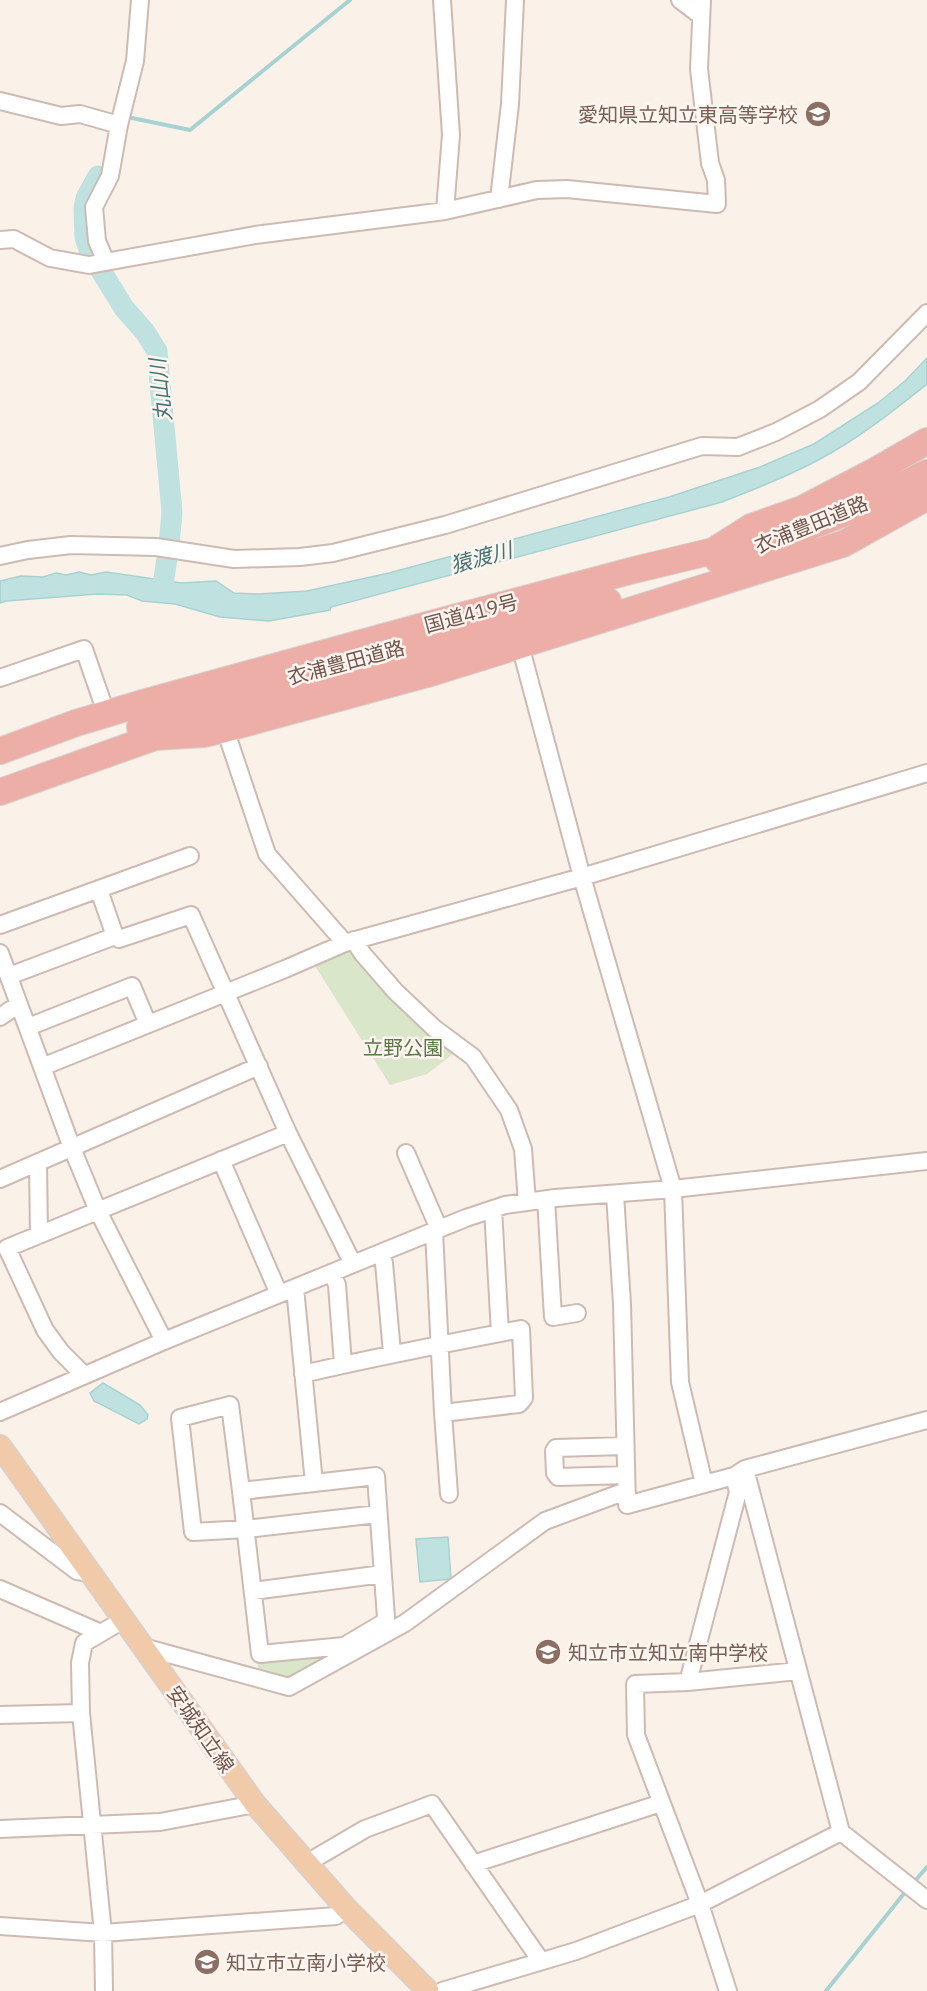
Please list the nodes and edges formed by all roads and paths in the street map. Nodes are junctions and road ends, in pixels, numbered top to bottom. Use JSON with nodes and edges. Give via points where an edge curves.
{"nodes":[{"id":1,"x":140,"y":0,"type":"edge"},
{"id":2,"x":442,"y":0,"type":"edge"},
{"id":3,"x":515,"y":0,"type":"edge"},
{"id":4,"x":680,"y":0,"type":"edge"},
{"id":5,"x":702,"y":8,"type":"edge"},
{"id":6,"x":0,"y":101,"type":"edge"},
{"id":7,"x":118,"y":124,"type":"junction"},
{"id":8,"x":499,"y":199,"type":"junction"},
{"id":9,"x":446,"y":211,"type":"junction"},
{"id":10,"x":0,"y":240,"type":"edge"},
{"id":11,"x":106,"y":262,"type":"junction"},
{"id":12,"x":927,"y":314,"type":"edge"},
{"id":13,"x":927,"y":441,"type":"edge"},
{"id":14,"x":927,"y":452,"type":"edge"},
{"id":15,"x":927,"y":473,"type":"edge"},
{"id":16,"x":927,"y":488,"type":"edge"},
{"id":17,"x":927,"y":497,"type":"edge"},
{"id":18,"x":713,"y":551,"type":"junction"},
{"id":19,"x":0,"y":556,"type":"edge"},
{"id":20,"x":670,"y":586,"type":"junction"},
{"id":21,"x":520,"y":645,"type":"junction"},
{"id":22,"x":0,"y":678,"type":"edge"},
{"id":23,"x":104,"y":707,"type":"dead end"},
{"id":24,"x":230,"y":722,"type":"junction"},
{"id":25,"x":0,"y":751,"type":"edge"},
{"id":26,"x":0,"y":766,"type":"edge"},
{"id":27,"x":927,"y":773,"type":"edge"},
{"id":28,"x":0,"y":776,"type":"edge"},
{"id":29,"x":0,"y":792,"type":"edge"},
{"id":30,"x":190,"y":856,"type":"dead end"},
{"id":31,"x":582,"y":877,"type":"junction"},
{"id":32,"x":99,"y":890,"type":"junction"},
{"id":33,"x":0,"y":925,"type":"edge"},
{"id":34,"x":115,"y":936,"type":"junction"},
{"id":35,"x":349,"y":941,"type":"junction"},
{"id":36,"x":0,"y":953,"type":"edge"},
{"id":37,"x":9,"y":976,"type":"junction"},
{"id":38,"x":226,"y":992,"type":"junction"},
{"id":39,"x":19,"y":1004,"type":"junction"},
{"id":40,"x":0,"y":1017,"type":"edge"},
{"id":41,"x":148,"y":1024,"type":"junction"},
{"id":42,"x":28,"y":1027,"type":"junction"},
{"id":43,"x":258,"y":1066,"type":"junction"},
{"id":44,"x":42,"y":1067,"type":"junction"},
{"id":45,"x":288,"y":1133,"type":"junction"},
{"id":46,"x":72,"y":1148,"type":"junction"},
{"id":47,"x":406,"y":1153,"type":"dead end"},
{"id":48,"x":221,"y":1160,"type":"junction"},
{"id":49,"x":927,"y":1161,"type":"edge"},
{"id":50,"x":38,"y":1164,"type":"junction"},
{"id":51,"x":0,"y":1179,"type":"edge"},
{"id":52,"x":674,"y":1188,"type":"junction"},
{"id":53,"x":615,"y":1194,"type":"junction"},
{"id":54,"x":546,"y":1199,"type":"junction"},
{"id":55,"x":527,"y":1202,"type":"junction"},
{"id":56,"x":493,"y":1209,"type":"junction"},
{"id":57,"x":98,"y":1211,"type":"junction"},
{"id":58,"x":437,"y":1230,"type":"junction"},
{"id":59,"x":39,"y":1235,"type":"junction"},
{"id":60,"x":381,"y":1252,"type":"junction"},
{"id":61,"x":353,"y":1264,"type":"junction"},
{"id":62,"x":332,"y":1273,"type":"junction"},
{"id":63,"x":287,"y":1291,"type":"junction"},
{"id":64,"x":577,"y":1312,"type":"dead end"},
{"id":65,"x":500,"y":1333,"type":"junction"},
{"id":66,"x":164,"y":1341,"type":"junction"},
{"id":67,"x":440,"y":1344,"type":"junction"},
{"id":68,"x":392,"y":1353,"type":"junction"},
{"id":69,"x":343,"y":1364,"type":"junction"},
{"id":70,"x":303,"y":1374,"type":"junction"},
{"id":71,"x":84,"y":1375,"type":"junction"},
{"id":72,"x":0,"y":1412,"type":"edge"},
{"id":73,"x":443,"y":1413,"type":"junction"},
{"id":74,"x":927,"y":1420,"type":"edge"},
{"id":75,"x":0,"y":1446,"type":"edge"},
{"id":76,"x":625,"y":1446,"type":"junction"},
{"id":77,"x":739,"y":1473,"type":"junction"},
{"id":78,"x":314,"y":1483,"type":"junction"},
{"id":79,"x":626,"y":1483,"type":"junction"},
{"id":80,"x":705,"y":1484,"type":"junction"},
{"id":81,"x":241,"y":1491,"type":"junction"},
{"id":82,"x":449,"y":1494,"type":"dead end"},
{"id":83,"x":0,"y":1512,"type":"edge"},
{"id":84,"x":378,"y":1514,"type":"junction"},
{"id":85,"x":246,"y":1529,"type":"junction"},
{"id":86,"x":90,"y":1573,"type":"junction"},
{"id":87,"x":382,"y":1574,"type":"junction"},
{"id":88,"x":0,"y":1589,"type":"edge"},
{"id":89,"x":253,"y":1591,"type":"junction"},
{"id":90,"x":123,"y":1620,"type":"junction"},
{"id":91,"x":101,"y":1633,"type":"junction"},
{"id":92,"x":143,"y":1647,"type":"junction"},
{"id":93,"x":798,"y":1671,"type":"junction"},
{"id":94,"x":688,"y":1682,"type":"junction"},
{"id":95,"x":81,"y":1713,"type":"junction"},
{"id":96,"x":0,"y":1715,"type":"edge"},
{"id":97,"x":661,"y":1803,"type":"junction"},
{"id":98,"x":255,"y":1804,"type":"junction"},
{"id":99,"x":92,"y":1823,"type":"junction"},
{"id":100,"x":0,"y":1829,"type":"edge"},
{"id":101,"x":841,"y":1832,"type":"junction"},
{"id":102,"x":307,"y":1863,"type":"junction"},
{"id":103,"x":473,"y":1864,"type":"junction"},
{"id":104,"x":927,"y":1900,"type":"edge"},
{"id":105,"x":700,"y":1904,"type":"junction"},
{"id":106,"x":345,"y":1907,"type":"junction"},
{"id":107,"x":0,"y":1926,"type":"edge"},
{"id":108,"x":103,"y":1933,"type":"junction"},
{"id":109,"x":541,"y":1961,"type":"junction"},
{"id":110,"x":104,"y":1991,"type":"edge"},
{"id":111,"x":428,"y":1991,"type":"edge"},
{"id":112,"x":442,"y":1991,"type":"edge"},
{"id":113,"x":728,"y":1991,"type":"edge"}],
"edges":[{"from":1,"to":7,"type":"street","via":[[135,61]]},
{"from":2,"to":9,"type":"street","via":[[451,135]]},
{"from":3,"to":8,"type":"street","via":[[510,104]]},
{"from":4,"to":5,"type":"street"},
{"from":5,"to":8,"type":"street","via":[[699,69],[717,204],[567,189],[537,190]]},
{"from":6,"to":7,"type":"street","via":[[61,116],[80,114]]},
{"from":7,"to":11,"type":"street","via":[[110,176],[94,207],[97,241]]},
{"from":8,"to":9,"type":"street"},
{"from":9,"to":11,"type":"street","via":[[255,235]]},
{"from":10,"to":11,"type":"street","via":[[14,239],[50,258],[89,265]]},
{"from":12,"to":19,"type":"street","via":[[859,382],[820,409],[776,432],[738,447],[702,446],[445,525],[333,553],[300,557],[234,559],[156,547],[71,544]]},
{"from":13,"to":18,"type":"highway","name":"国道419号","via":[[802,510],[751,527]]},
{"from":14,"to":18,"type":"highway","name":"衣浦豊田道路","via":[[830,506]]},
{"from":15,"to":26,"type":"highway","name":"衣浦豊田道路","via":[[792,534],[652,581],[149,714]]},
{"from":16,"to":20,"type":"highway","name":"衣浦豊田道路","via":[[818,541]]},
{"from":17,"to":21,"type":"highway","via":[[843,544]]},
{"from":18,"to":25,"type":"highway","name":"国道419号","via":[[158,699]]},
{"from":20,"to":24,"type":"highway","name":"衣浦豊田道路","via":[[598,615]]},
{"from":20,"to":28,"type":"highway","name":"衣浦豊田道路","via":[[219,704]]},
{"from":21,"to":24,"type":"highway","via":[[431,673]]},
{"from":21,"to":31,"type":"street"},
{"from":22,"to":23,"type":"street","via":[[84,649]]},
{"from":24,"to":29,"type":"highway","via":[[205,734],[155,736]]},
{"from":24,"to":35,"type":"street","via":[[267,855]]},
{"from":27,"to":31,"type":"street"},
{"from":30,"to":32,"type":"street"},
{"from":31,"to":35,"type":"street"},
{"from":31,"to":52,"type":"street"},
{"from":32,"to":33,"type":"street"},
{"from":32,"to":34,"type":"street"},
{"from":34,"to":37,"type":"street"},
{"from":34,"to":38,"type":"street","via":[[119,939],[191,915]]},
{"from":35,"to":38,"type":"street"},
{"from":35,"to":55,"type":"street","via":[[434,1028],[473,1057],[509,1110],[523,1149]]},
{"from":36,"to":37,"type":"street"},
{"from":37,"to":39,"type":"street"},
{"from":38,"to":41,"type":"street"},
{"from":38,"to":43,"type":"street"},
{"from":39,"to":40,"type":"street"},
{"from":39,"to":42,"type":"street"},
{"from":41,"to":42,"type":"street","via":[[132,986]]},
{"from":41,"to":44,"type":"street"},
{"from":42,"to":44,"type":"street"},
{"from":43,"to":45,"type":"street"},
{"from":43,"to":46,"type":"street"},
{"from":44,"to":46,"type":"street"},
{"from":45,"to":48,"type":"street"},
{"from":45,"to":61,"type":"street"},
{"from":46,"to":50,"type":"street"},
{"from":46,"to":57,"type":"street"},
{"from":47,"to":58,"type":"street"},
{"from":48,"to":57,"type":"street"},
{"from":48,"to":63,"type":"street"},
{"from":49,"to":52,"type":"street"},
{"from":50,"to":51,"type":"street"},
{"from":50,"to":59,"type":"street"},
{"from":52,"to":53,"type":"street"},
{"from":52,"to":80,"type":"street","via":[[680,1382]]},
{"from":53,"to":54,"type":"street"},
{"from":53,"to":76,"type":"street"},
{"from":54,"to":55,"type":"street"},
{"from":54,"to":64,"type":"street","via":[[553,1317]]},
{"from":55,"to":56,"type":"street"},
{"from":56,"to":58,"type":"street"},
{"from":56,"to":65,"type":"street"},
{"from":57,"to":59,"type":"street"},
{"from":57,"to":66,"type":"street"},
{"from":58,"to":60,"type":"street"},
{"from":58,"to":67,"type":"street"},
{"from":59,"to":71,"type":"street","via":[[7,1248],[45,1330]]},
{"from":60,"to":61,"type":"street"},
{"from":60,"to":68,"type":"street"},
{"from":61,"to":62,"type":"street"},
{"from":62,"to":63,"type":"street"},
{"from":62,"to":69,"type":"street","via":[[337,1285]]},
{"from":63,"to":66,"type":"street"},
{"from":63,"to":70,"type":"street"},
{"from":65,"to":67,"type":"street"},
{"from":65,"to":73,"type":"street","via":[[521,1329],[524,1398],[519,1404]]},
{"from":66,"to":71,"type":"street"},
{"from":67,"to":68,"type":"street"},
{"from":67,"to":73,"type":"street"},
{"from":68,"to":69,"type":"street"},
{"from":69,"to":70,"type":"street"},
{"from":70,"to":78,"type":"street"},
{"from":71,"to":72,"type":"street"},
{"from":73,"to":82,"type":"street"},
{"from":74,"to":77,"type":"street"},
{"from":75,"to":86,"type":"main road","name":"安城知立線"},
{"from":76,"to":79,"type":"street"},
{"from":76,"to":79,"type":"street","via":[[554,1451],[558,1477]]},
{"from":77,"to":80,"type":"street"},
{"from":77,"to":93,"type":"street"},
{"from":77,"to":94,"type":"street","via":[[738,1492]]},
{"from":78,"to":81,"type":"street"},
{"from":78,"to":84,"type":"street","via":[[376,1476]]},
{"from":79,"to":80,"type":"street","via":[[627,1505]]},
{"from":79,"to":92,"type":"street","via":[[545,1521],[405,1623],[289,1687]]},
{"from":81,"to":85,"type":"street"},
{"from":81,"to":85,"type":"street","via":[[230,1405],[180,1418],[193,1532]]},
{"from":83,"to":86,"type":"street","via":[[77,1571]]},
{"from":84,"to":85,"type":"street"},
{"from":84,"to":87,"type":"street"},
{"from":85,"to":89,"type":"street"},
{"from":86,"to":90,"type":"main road","name":"安城知立線"},
{"from":87,"to":89,"type":"street"},
{"from":87,"to":89,"type":"street","via":[[384,1623],[344,1646],[260,1654]]},
{"from":88,"to":91,"type":"street"},
{"from":90,"to":91,"type":"street"},
{"from":90,"to":92,"type":"main road","name":"安城知立線"},
{"from":91,"to":95,"type":"street","via":[[84,1643],[81,1652]]},
{"from":92,"to":98,"type":"main road","name":"安城知立線"},
{"from":93,"to":94,"type":"street"},
{"from":93,"to":101,"type":"street"},
{"from":94,"to":97,"type":"street","via":[[635,1684],[636,1735]]},
{"from":95,"to":96,"type":"street"},
{"from":95,"to":99,"type":"street"},
{"from":97,"to":103,"type":"street"},
{"from":97,"to":105,"type":"street"},
{"from":98,"to":99,"type":"street","via":[[160,1822]]},
{"from":98,"to":102,"type":"main road","name":"安城知立線"},
{"from":99,"to":100,"type":"street"},
{"from":99,"to":108,"type":"street"},
{"from":101,"to":104,"type":"street"},
{"from":101,"to":105,"type":"street"},
{"from":102,"to":103,"type":"street","via":[[365,1828],[432,1804]]},
{"from":102,"to":106,"type":"main road","name":"安城知立線"},
{"from":103,"to":109,"type":"street"},
{"from":105,"to":109,"type":"street"},
{"from":105,"to":113,"type":"street"},
{"from":106,"to":108,"type":"street","via":[[336,1916]]},
{"from":106,"to":111,"type":"main road","name":"安城知立線"},
{"from":107,"to":108,"type":"street"},
{"from":108,"to":110,"type":"street"},
{"from":109,"to":112,"type":"street"}]}
